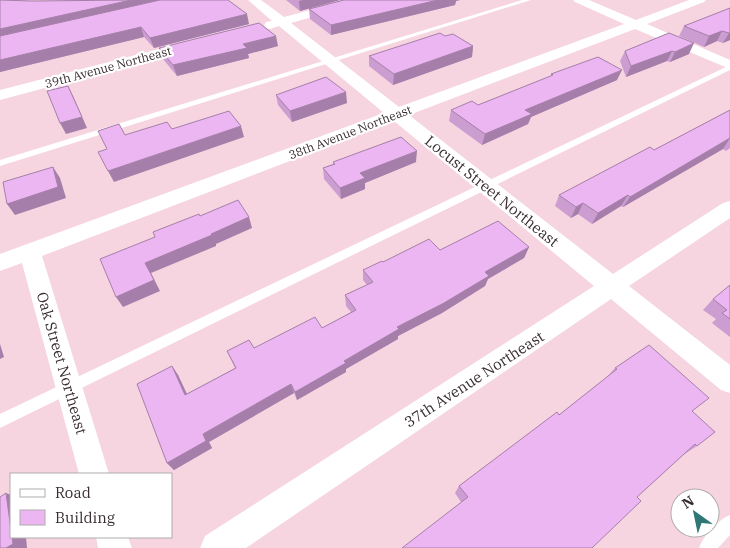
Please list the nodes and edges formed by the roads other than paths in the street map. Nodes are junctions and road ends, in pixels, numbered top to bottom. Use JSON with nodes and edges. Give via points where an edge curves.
{"nodes":[{"id":1,"x":254,"y":0,"type":"edge"},
{"id":2,"x":361,"y":0,"type":"edge"},
{"id":3,"x":528,"y":0,"type":"edge"},
{"id":4,"x":579,"y":0,"type":"edge"},
{"id":5,"x":700,"y":0,"type":"edge"},
{"id":6,"x":281,"y":22,"type":"junction"},
{"id":7,"x":634,"y":24,"type":"junction"},
{"id":8,"x":253,"y":29,"type":"edge"},
{"id":9,"x":206,"y":41,"type":"edge"},
{"id":10,"x":331,"y":61,"type":"junction"},
{"id":11,"x":730,"y":66,"type":"edge"},
{"id":12,"x":0,"y":95,"type":"edge"},
{"id":13,"x":397,"y":114,"type":"junction"},
{"id":14,"x":0,"y":163,"type":"edge"},
{"id":15,"x":484,"y":185,"type":"junction"},
{"id":16,"x":730,"y":208,"type":"edge"},
{"id":17,"x":30,"y":252,"type":"junction"},
{"id":18,"x":0,"y":263,"type":"edge"},
{"id":19,"x":612,"y":288,"type":"junction"},
{"id":20,"x":730,"y":381,"type":"edge"},
{"id":21,"x":69,"y":388,"type":"junction"},
{"id":22,"x":0,"y":421,"type":"edge"},
{"id":23,"x":94,"y":473,"type":"edge"},
{"id":24,"x":730,"y":522,"type":"edge"},
{"id":25,"x":217,"y":548,"type":"edge"},
{"id":26,"x":706,"y":548,"type":"edge"}],
"edges":[{"from":1,"to":6,"type":"street","name":"Locust Street Northeast"},
{"from":2,"to":6,"type":"street"},
{"from":3,"to":10,"type":"lane"},
{"from":4,"to":7,"type":"street"},
{"from":5,"to":7,"type":"street","name":"38th Avenue Northeast"},
{"from":6,"to":8,"type":"street"},
{"from":6,"to":10,"type":"street","name":"Locust Street Northeast"},
{"from":7,"to":11,"type":"street"},
{"from":7,"to":13,"type":"street","name":"38th Avenue Northeast"},
{"from":9,"to":12,"type":"street","name":"39th Avenue Northeast"},
{"from":10,"to":13,"type":"street","name":"Locust Street Northeast"},
{"from":10,"to":14,"type":"lane"},
{"from":11,"to":15,"type":"lane"},
{"from":13,"to":15,"type":"street","name":"Locust Street Northeast"},
{"from":13,"to":17,"type":"street","name":"38th Avenue Northeast"},
{"from":15,"to":19,"type":"street","name":"Locust Street Northeast"},
{"from":15,"to":21,"type":"lane"},
{"from":16,"to":19,"type":"street","name":"37th Avenue Northeast"},
{"from":17,"to":18,"type":"street","name":"38th Avenue Northeast"},
{"from":17,"to":21,"type":"street","name":"Oak Street Northeast"},
{"from":19,"to":20,"type":"street","name":"Locust Street Northeast"},
{"from":19,"to":25,"type":"street","name":"37th Avenue Northeast"},
{"from":21,"to":22,"type":"lane"},
{"from":21,"to":23,"type":"street","name":"Oak Street Northeast"},
{"from":24,"to":26,"type":"lane"}]}
